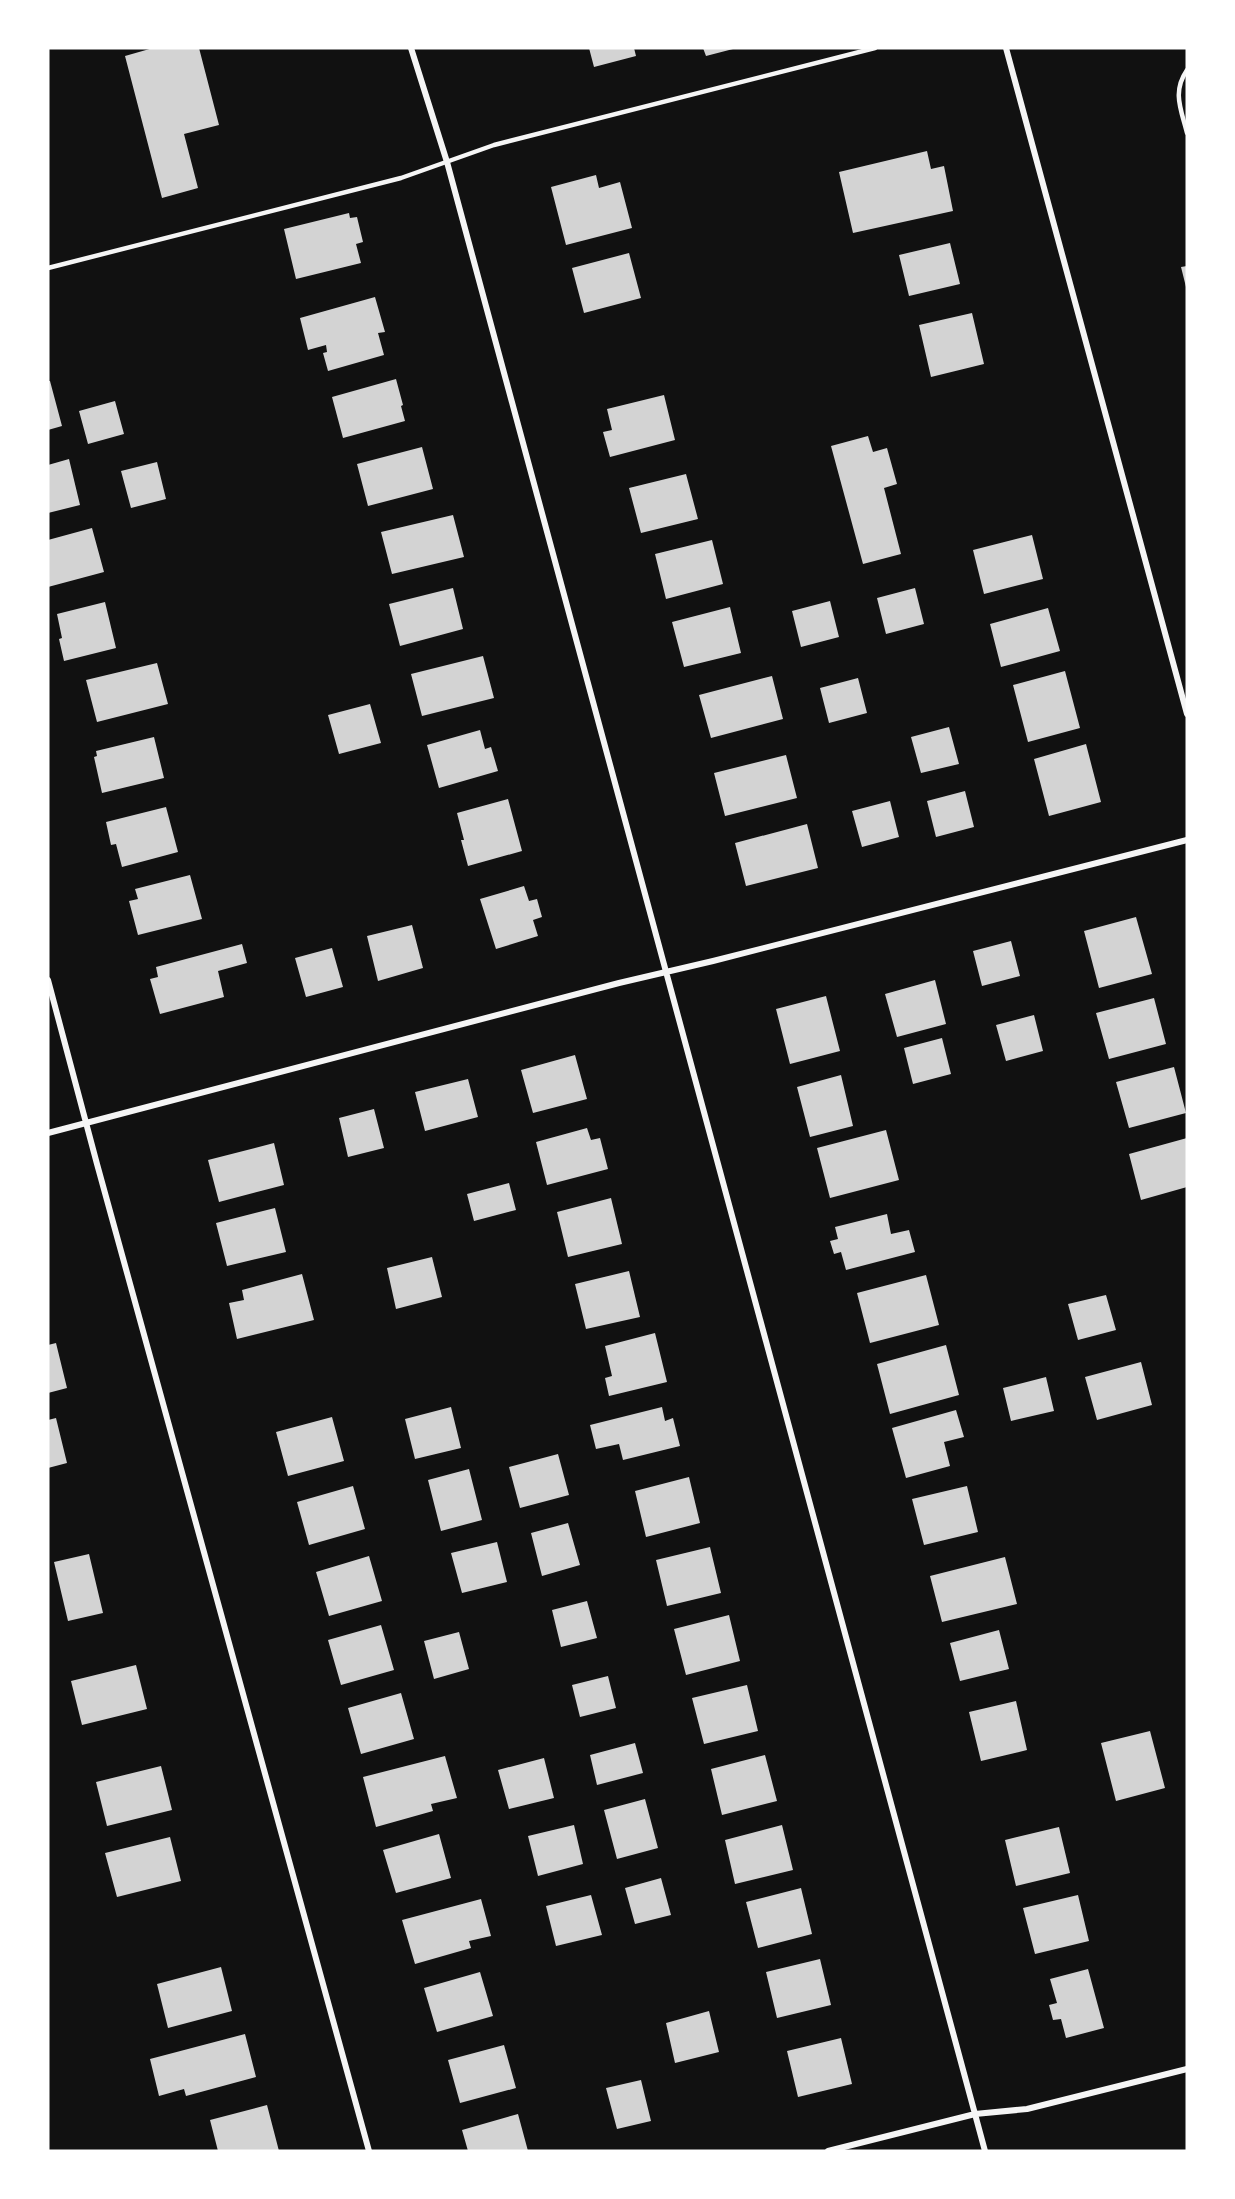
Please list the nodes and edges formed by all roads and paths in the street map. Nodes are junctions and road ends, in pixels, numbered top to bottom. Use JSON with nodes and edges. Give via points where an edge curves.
{"nodes":[{"id":1,"x":411,"y":48,"type":"edge"},
{"id":2,"x":875,"y":48,"type":"edge"},
{"id":3,"x":1006,"y":48,"type":"edge"},
{"id":4,"x":1187,"y":70,"type":"edge"},
{"id":5,"x":1187,"y":133,"type":"edge"},
{"id":6,"x":447,"y":162,"type":"junction"},
{"id":7,"x":48,"y":268,"type":"edge"},
{"id":8,"x":1187,"y":714,"type":"edge"},
{"id":9,"x":1187,"y":840,"type":"edge"},
{"id":10,"x":665,"y":971,"type":"junction"},
{"id":11,"x":48,"y":980,"type":"edge"},
{"id":12,"x":86,"y":1122,"type":"junction"},
{"id":13,"x":48,"y":1133,"type":"edge"},
{"id":14,"x":1187,"y":2069,"type":"edge"},
{"id":15,"x":975,"y":2114,"type":"junction"},
{"id":16,"x":369,"y":2151,"type":"edge"},
{"id":17,"x":828,"y":2151,"type":"edge"},
{"id":18,"x":985,"y":2151,"type":"edge"}],
"edges":[{"from":1,"to":6,"type":"street"},
{"from":2,"to":6,"type":"lane","via":[[494,145]]},
{"from":3,"to":8,"type":"street"},
{"from":4,"to":5,"type":"lane","via":[[1177,94]]},
{"from":6,"to":7,"type":"lane","via":[[401,178]]},
{"from":6,"to":10,"type":"street"},
{"from":9,"to":10,"type":"street"},
{"from":10,"to":12,"type":"street"},
{"from":10,"to":15,"type":"street"},
{"from":11,"to":12,"type":"street"},
{"from":12,"to":13,"type":"street"},
{"from":12,"to":16,"type":"street"},
{"from":14,"to":15,"type":"street","via":[[1027,2109]]},
{"from":15,"to":17,"type":"street"},
{"from":15,"to":18,"type":"street"}]}
